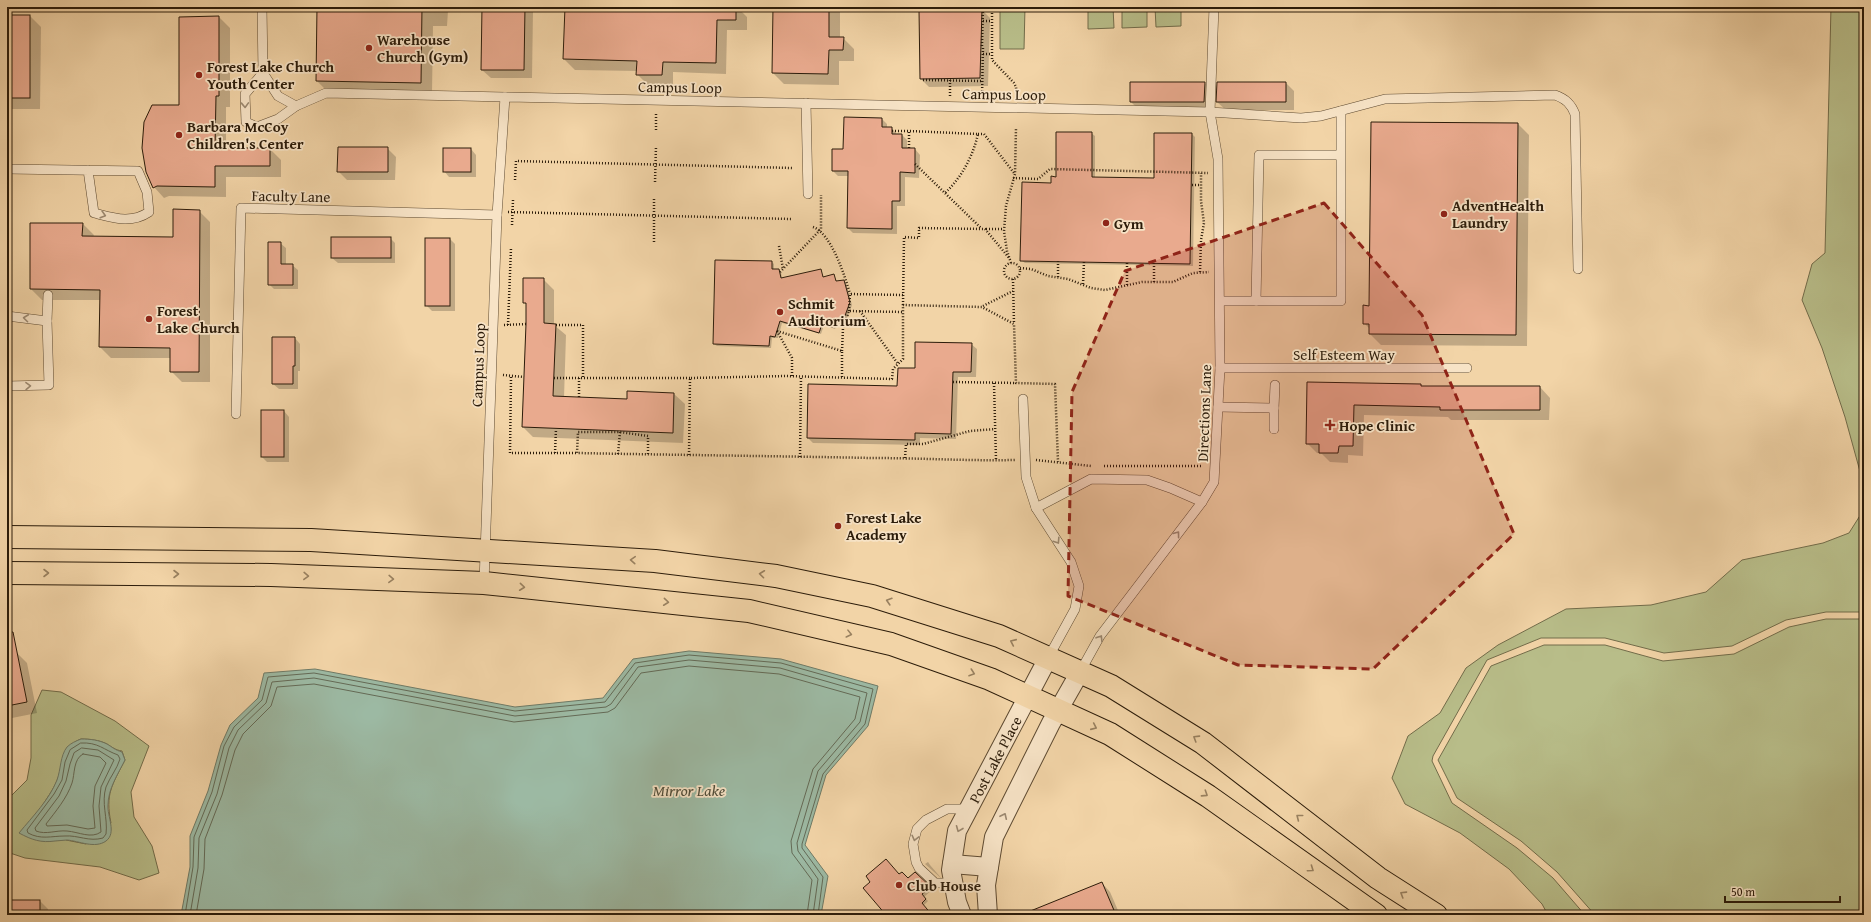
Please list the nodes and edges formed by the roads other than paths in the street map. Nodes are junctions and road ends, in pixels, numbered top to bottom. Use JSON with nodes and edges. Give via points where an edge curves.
{"nodes":[{"id":1,"x":262,"y":7,"type":"edge"},
{"id":2,"x":1214,"y":7,"type":"edge"},
{"id":3,"x":263,"y":73,"type":"junction"},
{"id":4,"x":505,"y":97,"type":"junction"},
{"id":5,"x":806,"y":103,"type":"junction"},
{"id":6,"x":296,"y":106,"type":"junction"},
{"id":7,"x":1341,"y":111,"type":"junction"},
{"id":8,"x":1210,"y":112,"type":"junction"},
{"id":9,"x":1340,"y":155,"type":"junction"},
{"id":10,"x":7,"y":169,"type":"edge"},
{"id":11,"x":88,"y":170,"type":"junction"},
{"id":12,"x":808,"y":194,"type":"dead end"},
{"id":13,"x":497,"y":215,"type":"junction"},
{"id":14,"x":1578,"y":269,"type":"dead end"},
{"id":15,"x":48,"y":295,"type":"dead end"},
{"id":16,"x":1220,"y":301,"type":"junction"},
{"id":17,"x":1256,"y":301,"type":"junction"},
{"id":18,"x":7,"y":316,"type":"edge"},
{"id":19,"x":48,"y":321,"type":"junction"},
{"id":20,"x":1220,"y":368,"type":"junction"},
{"id":21,"x":1467,"y":368,"type":"dead end"},
{"id":22,"x":1275,"y":385,"type":"dead end"},
{"id":23,"x":7,"y":386,"type":"edge"},
{"id":24,"x":1023,"y":399,"type":"dead end"},
{"id":25,"x":1218,"y":407,"type":"junction"},
{"id":26,"x":1274,"y":408,"type":"junction"},
{"id":27,"x":236,"y":414,"type":"dead end"},
{"id":28,"x":1274,"y":429,"type":"dead end"},
{"id":29,"x":1202,"y":502,"type":"junction"},
{"id":30,"x":1036,"y":508,"type":"junction"},
{"id":31,"x":7,"y":537,"type":"edge"},
{"id":32,"x":485,"y":551,"type":"junction"},
{"id":33,"x":7,"y":573,"type":"edge"},
{"id":34,"x":484,"y":583,"type":"junction"},
{"id":35,"x":1048,"y":658,"type":"junction"},
{"id":36,"x":1080,"y":672,"type":"junction"},
{"id":37,"x":1028,"y":696,"type":"junction"},
{"id":38,"x":1058,"y":711,"type":"junction"},
{"id":39,"x":968,"y":809,"type":"junction"},
{"id":40,"x":952,"y":864,"type":"junction"},
{"id":41,"x":989,"y":867,"type":"junction"},
{"id":42,"x":953,"y":883,"type":"junction"},
{"id":43,"x":962,"y":915,"type":"edge"},
{"id":44,"x":988,"y":915,"type":"edge"},
{"id":45,"x":1376,"y":915,"type":"edge"},
{"id":46,"x":1436,"y":915,"type":"edge"}],
"edges":[{"from":1,"to":3,"type":"lane"},
{"from":2,"to":8,"type":"lane","name":"Directions Lane"},
{"from":3,"to":6,"type":"lane","via":[[278,96]]},
{"from":3,"to":6,"type":"lane","one_way":true,"via":[[245,94],[246,122],[257,127],[278,119]]},
{"from":4,"to":5,"type":"lane","name":"Campus Loop"},
{"from":4,"to":6,"type":"lane","via":[[326,93]]},
{"from":4,"to":13,"type":"lane","name":"Campus Loop"},
{"from":5,"to":8,"type":"lane","name":"Campus Loop"},
{"from":5,"to":12,"type":"lane"},
{"from":7,"to":8,"type":"lane","name":"Campus Loop","via":[[1301,118]]},
{"from":7,"to":9,"type":"lane"},
{"from":7,"to":14,"type":"lane","name":"Campus Loop","via":[[1385,99],[1556,95],[1563,98],[1571,105],[1575,114]]},
{"from":8,"to":16,"type":"lane","name":"Directions Lane","via":[[1218,159]]},
{"from":9,"to":17,"type":"lane","via":[[1258,155]]},
{"from":9,"to":17,"type":"lane","via":[[1341,301]]},
{"from":10,"to":11,"type":"lane"},
{"from":11,"to":11,"type":"lane","one_way":true,"via":[[94,213],[117,219],[139,218],[149,212],[147,192],[138,171]]},
{"from":13,"to":27,"type":"lane","name":"Faculty Lane","via":[[241,208]]},
{"from":13,"to":32,"type":"lane","name":"Campus Loop"},
{"from":15,"to":19,"type":"lane"},
{"from":16,"to":17,"type":"lane"},
{"from":16,"to":20,"type":"lane","name":"Directions Lane"},
{"from":19,"to":18,"type":"lane","one_way":true},
{"from":23,"to":19,"type":"lane","one_way":true,"via":[[49,385]]},
{"from":20,"to":21,"type":"lane","name":"Self Esteem Way"},
{"from":20,"to":25,"type":"lane","name":"Directions Lane"},
{"from":22,"to":26,"type":"lane"},
{"from":24,"to":30,"type":"lane","via":[[1026,477]]},
{"from":25,"to":26,"type":"lane"},
{"from":25,"to":29,"type":"lane","name":"Directions Lane","via":[[1214,482]]},
{"from":26,"to":28,"type":"lane"},
{"from":29,"to":30,"type":"lane","via":[[1147,480],[1091,479]]},
{"from":36,"to":29,"type":"lane","name":"Directions Lane","one_way":true,"via":[[1100,636]]},
{"from":30,"to":35,"type":"lane","one_way":true,"via":[[1071,562],[1079,586],[1075,609]]},
{"from":31,"to":32,"type":"main road","via":[[311,540]]},
{"from":32,"to":34,"type":"lane","name":"Campus Loop"},
{"from":35,"to":32,"type":"main road","one_way":true,"via":[[999,636],[872,596],[776,576],[655,561]]},
{"from":33,"to":34,"type":"main road","one_way":true,"via":[[271,575]]},
{"from":34,"to":37,"type":"main road","one_way":true,"via":[[749,610],[891,644],[990,679]]},
{"from":35,"to":36,"type":"main road"},
{"from":35,"to":37,"type":"street","name":"Post Lake Place"},
{"from":36,"to":38,"type":"street"},
{"from":46,"to":36,"type":"main road","one_way":true,"via":[[1378,878],[1202,743],[1111,686]]},
{"from":37,"to":38,"type":"main road"},
{"from":37,"to":39,"type":"street","name":"Post Lake Place"},
{"from":41,"to":38,"type":"street","one_way":true,"via":[[994,837]]},
{"from":38,"to":45,"type":"main road","one_way":true,"via":[[1110,734],[1208,796]]},
{"from":39,"to":40,"type":"street","name":"Post Lake Place","one_way":true,"via":[[957,831]]},
{"from":39,"to":42,"type":"lane","one_way":true,"via":[[947,809],[926,820],[917,830],[913,844],[919,868],[936,883]]},
{"from":40,"to":41,"type":"street"},
{"from":40,"to":42,"type":"street","name":"Post Lake Place"},
{"from":41,"to":44,"type":"street","via":[[986,885]]},
{"from":42,"to":43,"type":"street","name":"Post Lake Place"}]}
